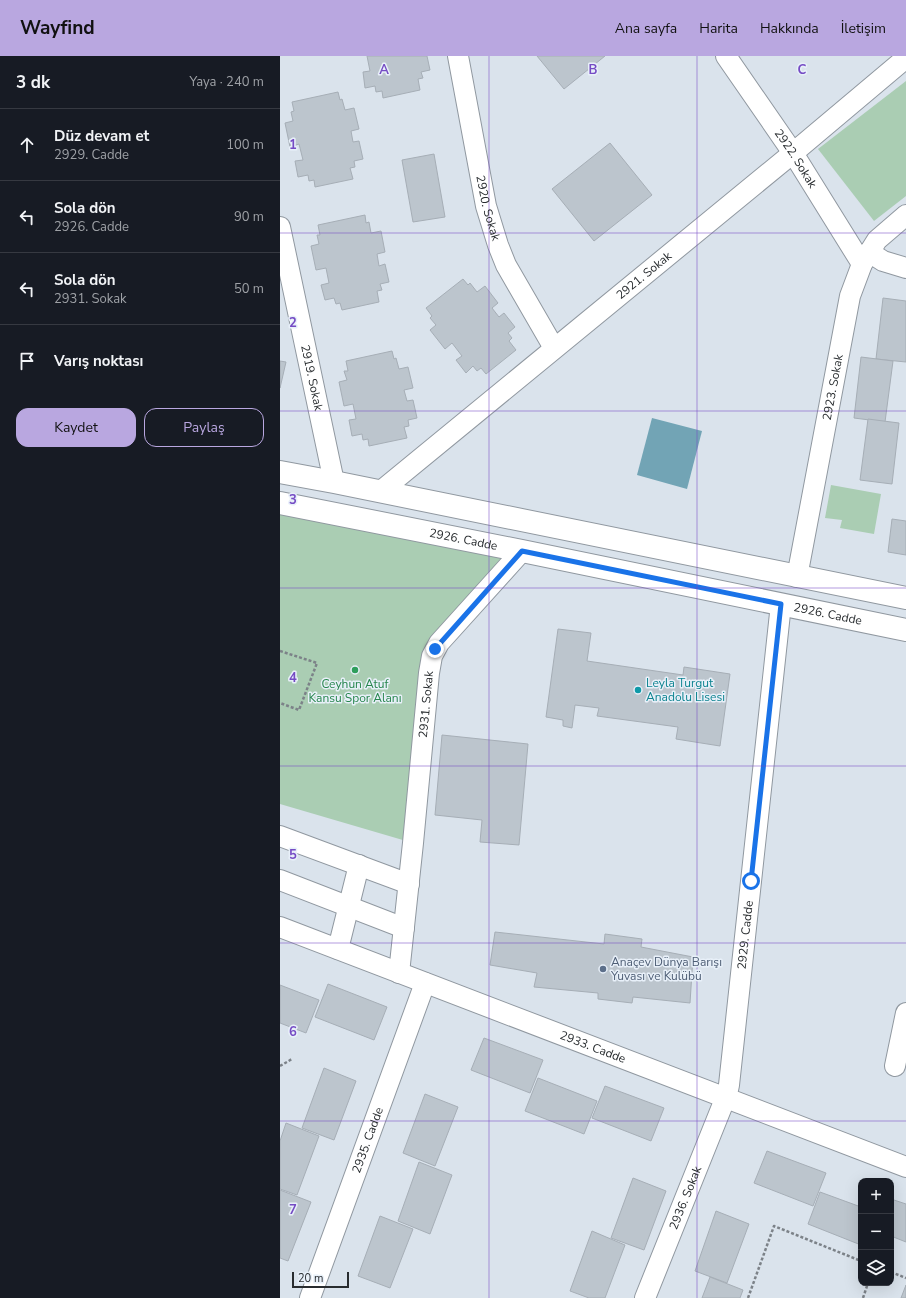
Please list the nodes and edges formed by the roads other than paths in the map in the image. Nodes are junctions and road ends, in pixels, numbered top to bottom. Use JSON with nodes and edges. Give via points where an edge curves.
{"nodes":[{"id":1,"x":458,"y":56,"type":"edge"},
{"id":2,"x":726,"y":56,"type":"edge"},
{"id":3,"x":906,"y":58,"type":"edge"},
{"id":4,"x":792,"y":153,"type":"junction"},
{"id":5,"x":906,"y":215,"type":"edge"},
{"id":6,"x":280,"y":227,"type":"edge"},
{"id":7,"x":866,"y":258,"type":"junction"},
{"id":8,"x":906,"y":268,"type":"edge"},
{"id":9,"x":554,"y":348,"type":"junction"},
{"id":10,"x":280,"y":472,"type":"edge"},
{"id":11,"x":334,"y":482,"type":"junction"},
{"id":12,"x":381,"y":491,"type":"junction"},
{"id":13,"x":280,"y":503,"type":"edge"},
{"id":14,"x":522,"y":551,"type":"junction"},
{"id":15,"x":797,"y":577,"type":"junction"},
{"id":16,"x":906,"y":598,"type":"edge"},
{"id":17,"x":781,"y":604,"type":"junction"},
{"id":18,"x":906,"y":630,"type":"edge"},
{"id":19,"x":280,"y":836,"type":"edge"},
{"id":20,"x":358,"y":865,"type":"junction"},
{"id":21,"x":280,"y":880,"type":"edge"},
{"id":22,"x":409,"y":884,"type":"junction"},
{"id":23,"x":348,"y":907,"type":"junction"},
{"id":24,"x":280,"y":927,"type":"edge"},
{"id":25,"x":404,"y":928,"type":"junction"},
{"id":26,"x":338,"y":949,"type":"junction"},
{"id":27,"x":399,"y":972,"type":"junction"},
{"id":28,"x":425,"y":983,"type":"junction"},
{"id":29,"x":906,"y":1013,"type":"edge"},
{"id":30,"x":895,"y":1066,"type":"dead end"},
{"id":31,"x":725,"y":1098,"type":"junction"},
{"id":32,"x":906,"y":1167,"type":"edge"},
{"id":33,"x":310,"y":1298,"type":"edge"},
{"id":34,"x":645,"y":1298,"type":"edge"}],
"edges":[{"from":1,"to":9,"type":"street","name":"2920. Sokak","via":[[491,226],[506,265]]},
{"from":2,"to":4,"type":"street","name":"2922. Sokak"},
{"from":3,"to":4,"type":"street","name":"2921. Sokak"},
{"from":4,"to":7,"type":"street","name":"2922. Sokak"},
{"from":4,"to":9,"type":"street","name":"2921. Sokak"},
{"from":5,"to":7,"type":"street","name":"2923. Sokak","via":[[882,234]]},
{"from":6,"to":11,"type":"street","name":"2919. Sokak"},
{"from":7,"to":8,"type":"street"},
{"from":7,"to":15,"type":"street","name":"2923. Sokak","via":[[850,296]]},
{"from":9,"to":12,"type":"street","name":"2921. Sokak"},
{"from":10,"to":11,"type":"street"},
{"from":11,"to":12,"type":"street"},
{"from":12,"to":15,"type":"street"},
{"from":13,"to":14,"type":"street","name":"2926. Cadde"},
{"from":14,"to":17,"type":"street","name":"2926. Cadde"},
{"from":14,"to":22,"type":"street","name":"2931. Sokak","via":[[440,643],[432,656]]},
{"from":15,"to":16,"type":"street"},
{"from":17,"to":18,"type":"street","name":"2926. Cadde"},
{"from":17,"to":31,"type":"street","name":"2929. Cadde","via":[[729,1085]]},
{"from":19,"to":20,"type":"street"},
{"from":20,"to":22,"type":"street"},
{"from":20,"to":23,"type":"street"},
{"from":21,"to":23,"type":"street"},
{"from":22,"to":25,"type":"street","name":"2931. Sokak"},
{"from":23,"to":25,"type":"street"},
{"from":23,"to":26,"type":"street"},
{"from":24,"to":26,"type":"street","name":"2933. Cadde"},
{"from":25,"to":27,"type":"street","name":"2931. Sokak"},
{"from":26,"to":27,"type":"street","name":"2933. Cadde"},
{"from":27,"to":28,"type":"street","name":"2933. Cadde"},
{"from":28,"to":31,"type":"street","name":"2933. Cadde"},
{"from":28,"to":33,"type":"street","name":"2935. Cadde"},
{"from":29,"to":30,"type":"street"},
{"from":31,"to":32,"type":"street","name":"2933. Cadde"},
{"from":31,"to":34,"type":"street","name":"2936. Sokak"}]}
